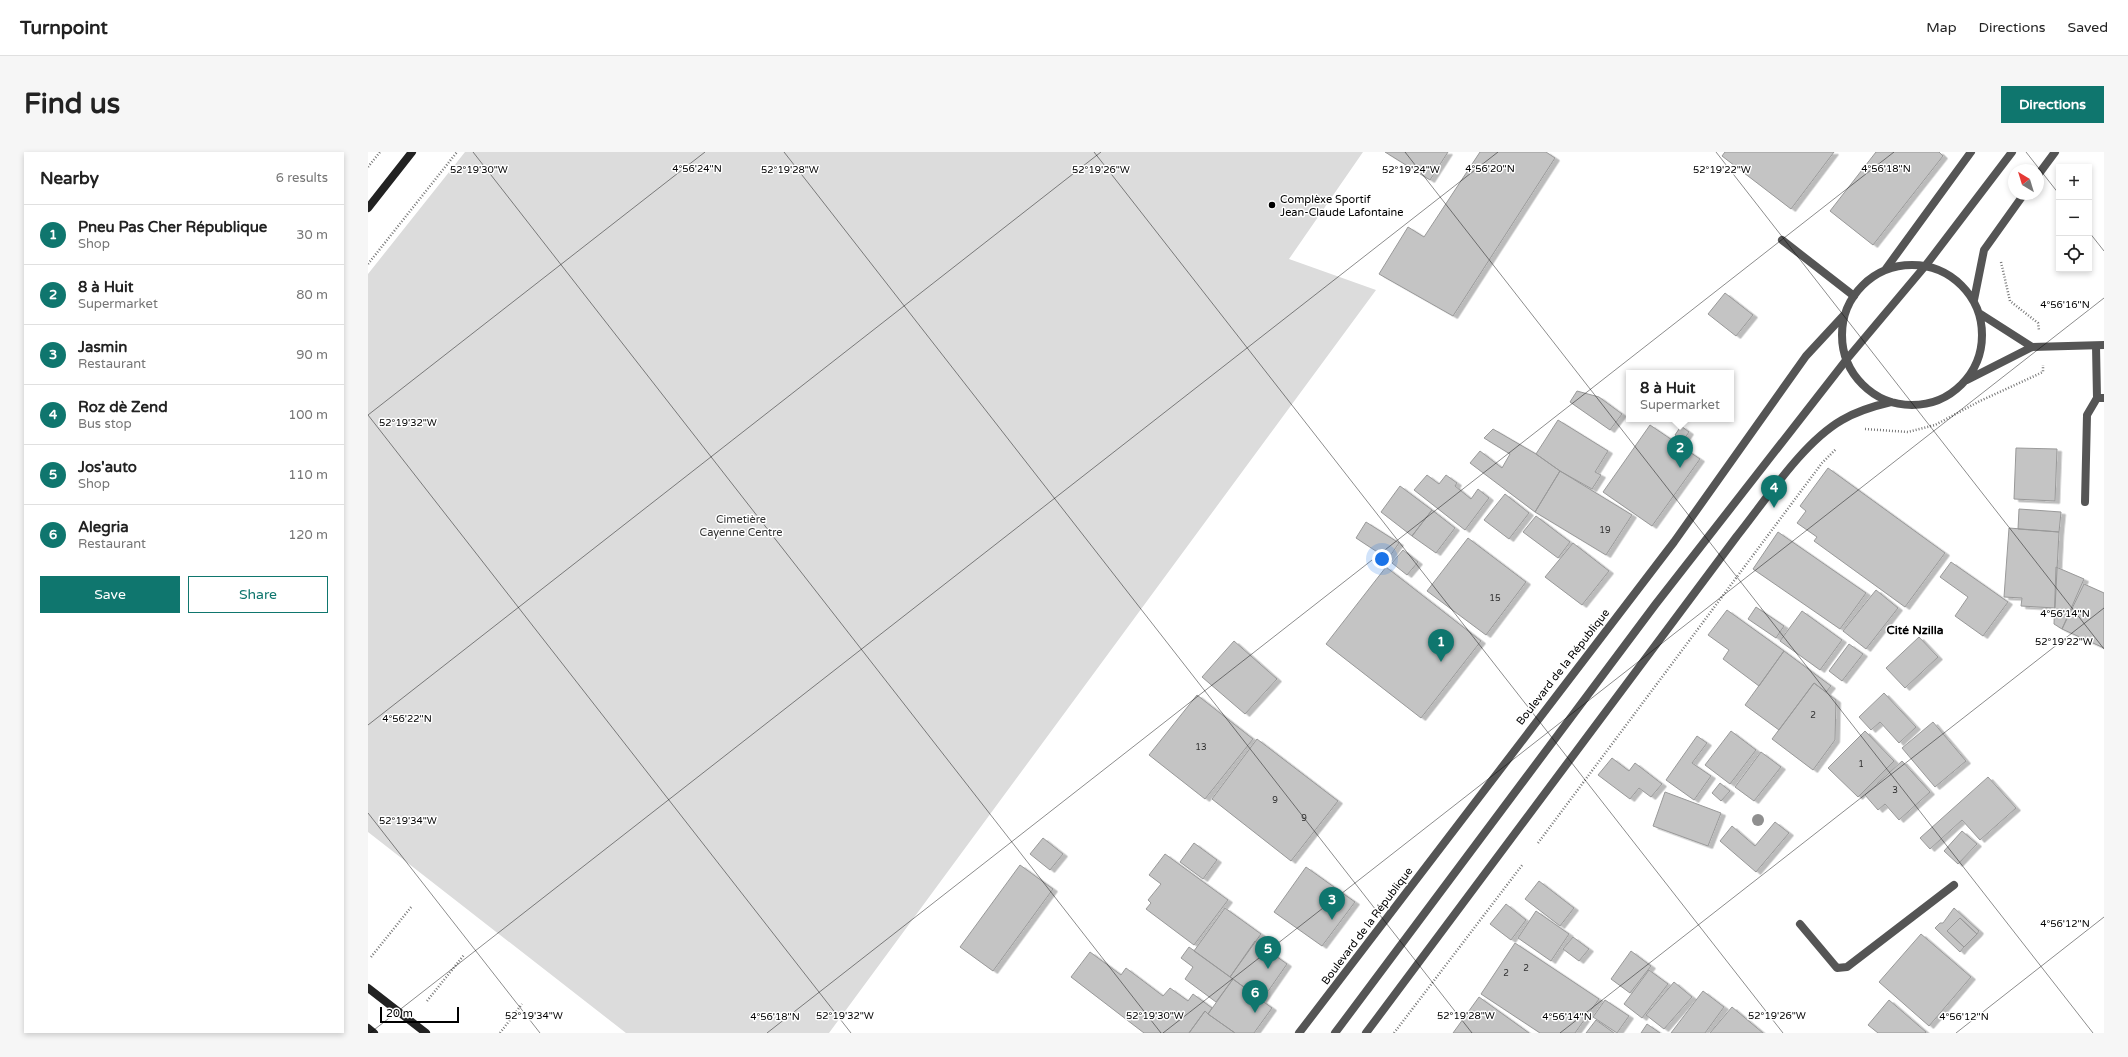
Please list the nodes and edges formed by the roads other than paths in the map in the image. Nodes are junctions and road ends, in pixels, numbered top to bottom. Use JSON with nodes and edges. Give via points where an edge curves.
{"nodes":[{"id":1,"x":412,"y":152,"type":"edge"},
{"id":2,"x":1971,"y":152,"type":"edge"},
{"id":3,"x":2012,"y":152,"type":"edge"},
{"id":4,"x":2055,"y":152,"type":"edge"},
{"id":5,"x":2044,"y":167,"type":"edge"},
{"id":6,"x":2020,"y":200,"type":"edge"},
{"id":7,"x":368,"y":208,"type":"edge"},
{"id":8,"x":1782,"y":240,"type":"dead end"},
{"id":9,"x":1926,"y":265,"type":"junction"},
{"id":10,"x":1885,"y":270,"type":"junction"},
{"id":11,"x":1854,"y":296,"type":"junction"},
{"id":12,"x":1974,"y":300,"type":"junction"},
{"id":13,"x":1979,"y":313,"type":"junction"},
{"id":14,"x":1844,"y":315,"type":"junction"},
{"id":15,"x":2100,"y":346,"type":"edge"},
{"id":16,"x":2032,"y":347,"type":"junction"},
{"id":17,"x":1847,"y":359,"type":"junction"},
{"id":18,"x":1965,"y":381,"type":"junction"},
{"id":19,"x":2101,"y":398,"type":"edge"},
{"id":20,"x":1890,"y":402,"type":"junction"},
{"id":21,"x":2085,"y":502,"type":"dead end"},
{"id":22,"x":1954,"y":885,"type":"dead end"},
{"id":23,"x":1800,"y":924,"type":"dead end"},
{"id":24,"x":368,"y":988,"type":"edge"},
{"id":25,"x":368,"y":1028,"type":"edge"},
{"id":26,"x":374,"y":1033,"type":"edge"},
{"id":27,"x":426,"y":1033,"type":"edge"},
{"id":28,"x":1299,"y":1033,"type":"edge"},
{"id":29,"x":1335,"y":1033,"type":"edge"},
{"id":30,"x":1366,"y":1033,"type":"edge"}],
"edges":[{"from":1,"to":7,"type":"main road"},
{"from":2,"to":10,"type":"street"},
{"from":3,"to":9,"type":"street"},
{"from":4,"to":5,"type":"street"},
{"from":6,"to":12,"type":"street","via":[[1984,250]]},
{"from":8,"to":11,"type":"street"},
{"from":9,"to":10,"type":"street","via":[[1905,264]]},
{"from":9,"to":12,"type":"street","via":[[1945,272],[1962,284]]},
{"from":9,"to":17,"type":"street"},
{"from":10,"to":11,"type":"street","via":[[1868,281]]},
{"from":11,"to":14,"type":"street"},
{"from":12,"to":13,"type":"street"},
{"from":13,"to":16,"type":"street"},
{"from":13,"to":18,"type":"street","via":[[1982,342],[1973,369]]},
{"from":14,"to":17,"type":"street","via":[[1842,337]]},
{"from":14,"to":28,"type":"street","name":"Boulevard de la République","via":[[1806,356],[1674,542]]},
{"from":15,"to":16,"type":"street"},
{"from":15,"to":19,"type":"street"},
{"from":16,"to":18,"type":"street"},
{"from":17,"to":20,"type":"street","via":[[1856,377],[1871,392]]},
{"from":17,"to":29,"type":"street","via":[[1650,611]]},
{"from":18,"to":20,"type":"street","via":[[1947,396],[1925,404]]},
{"from":19,"to":21,"type":"street","via":[[2087,415]]},
{"from":20,"to":30,"type":"street","via":[[1864,409],[1841,420],[1823,433],[1790,469],[1737,536]]},
{"from":22,"to":23,"type":"street","via":[[1847,967],[1837,968]]},
{"from":24,"to":27,"type":"main road"},
{"from":25,"to":26,"type":"main road"}]}
